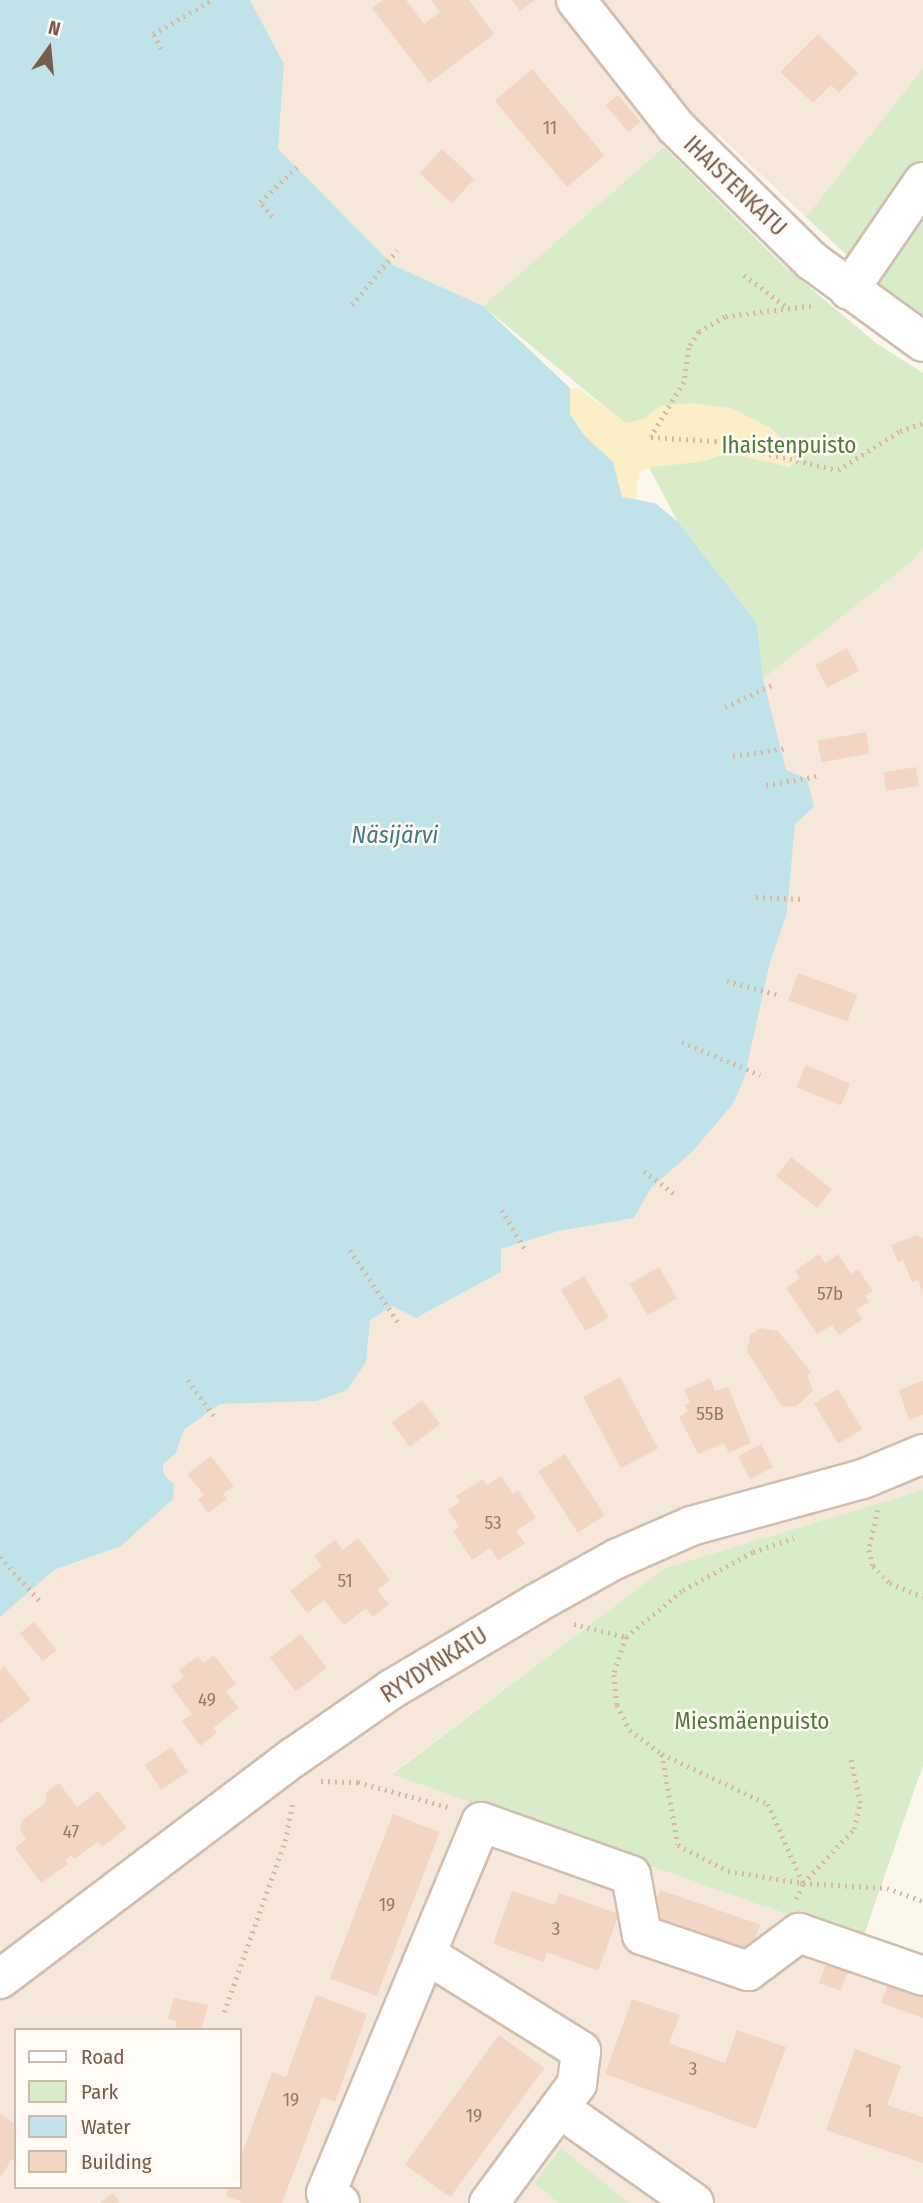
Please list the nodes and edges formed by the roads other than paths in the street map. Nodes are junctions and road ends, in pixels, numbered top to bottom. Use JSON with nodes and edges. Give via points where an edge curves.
{"nodes":[{"id":1,"x":576,"y":0,"type":"edge"},
{"id":2,"x":923,"y":182,"type":"edge"},
{"id":3,"x":849,"y":290,"type":"junction"},
{"id":4,"x":923,"y":342,"type":"edge"},
{"id":5,"x":923,"y":1454,"type":"edge"},
{"id":6,"x":426,"y":1954,"type":"junction"},
{"id":7,"x":923,"y":1976,"type":"edge"},
{"id":8,"x":0,"y":1979,"type":"edge"},
{"id":9,"x":559,"y":2108,"type":"junction"},
{"id":10,"x":340,"y":2203,"type":"edge"},
{"id":11,"x":489,"y":2203,"type":"edge"},
{"id":12,"x":694,"y":2203,"type":"edge"}],
"edges":[{"from":1,"to":3,"type":"street","name":"IHAISTENKATU","via":[[674,126],[812,261]]},
{"from":2,"to":3,"type":"street"},
{"from":3,"to":4,"type":"street","name":"IHAISTENKATU"},
{"from":5,"to":8,"type":"street","name":"RYYDYNKATU","via":[[870,1499],[691,1526],[616,1559],[535,1604],[392,1689],[294,1757]]},
{"from":6,"to":7,"type":"street","via":[[481,1822],[631,1875],[642,1935],[748,1971],[799,1933]]},
{"from":6,"to":9,"type":"street","via":[[580,2051],[577,2084]]},
{"from":6,"to":10,"type":"street","via":[[326,2193]]},
{"from":9,"to":11,"type":"street"},
{"from":9,"to":12,"type":"street"}]}
